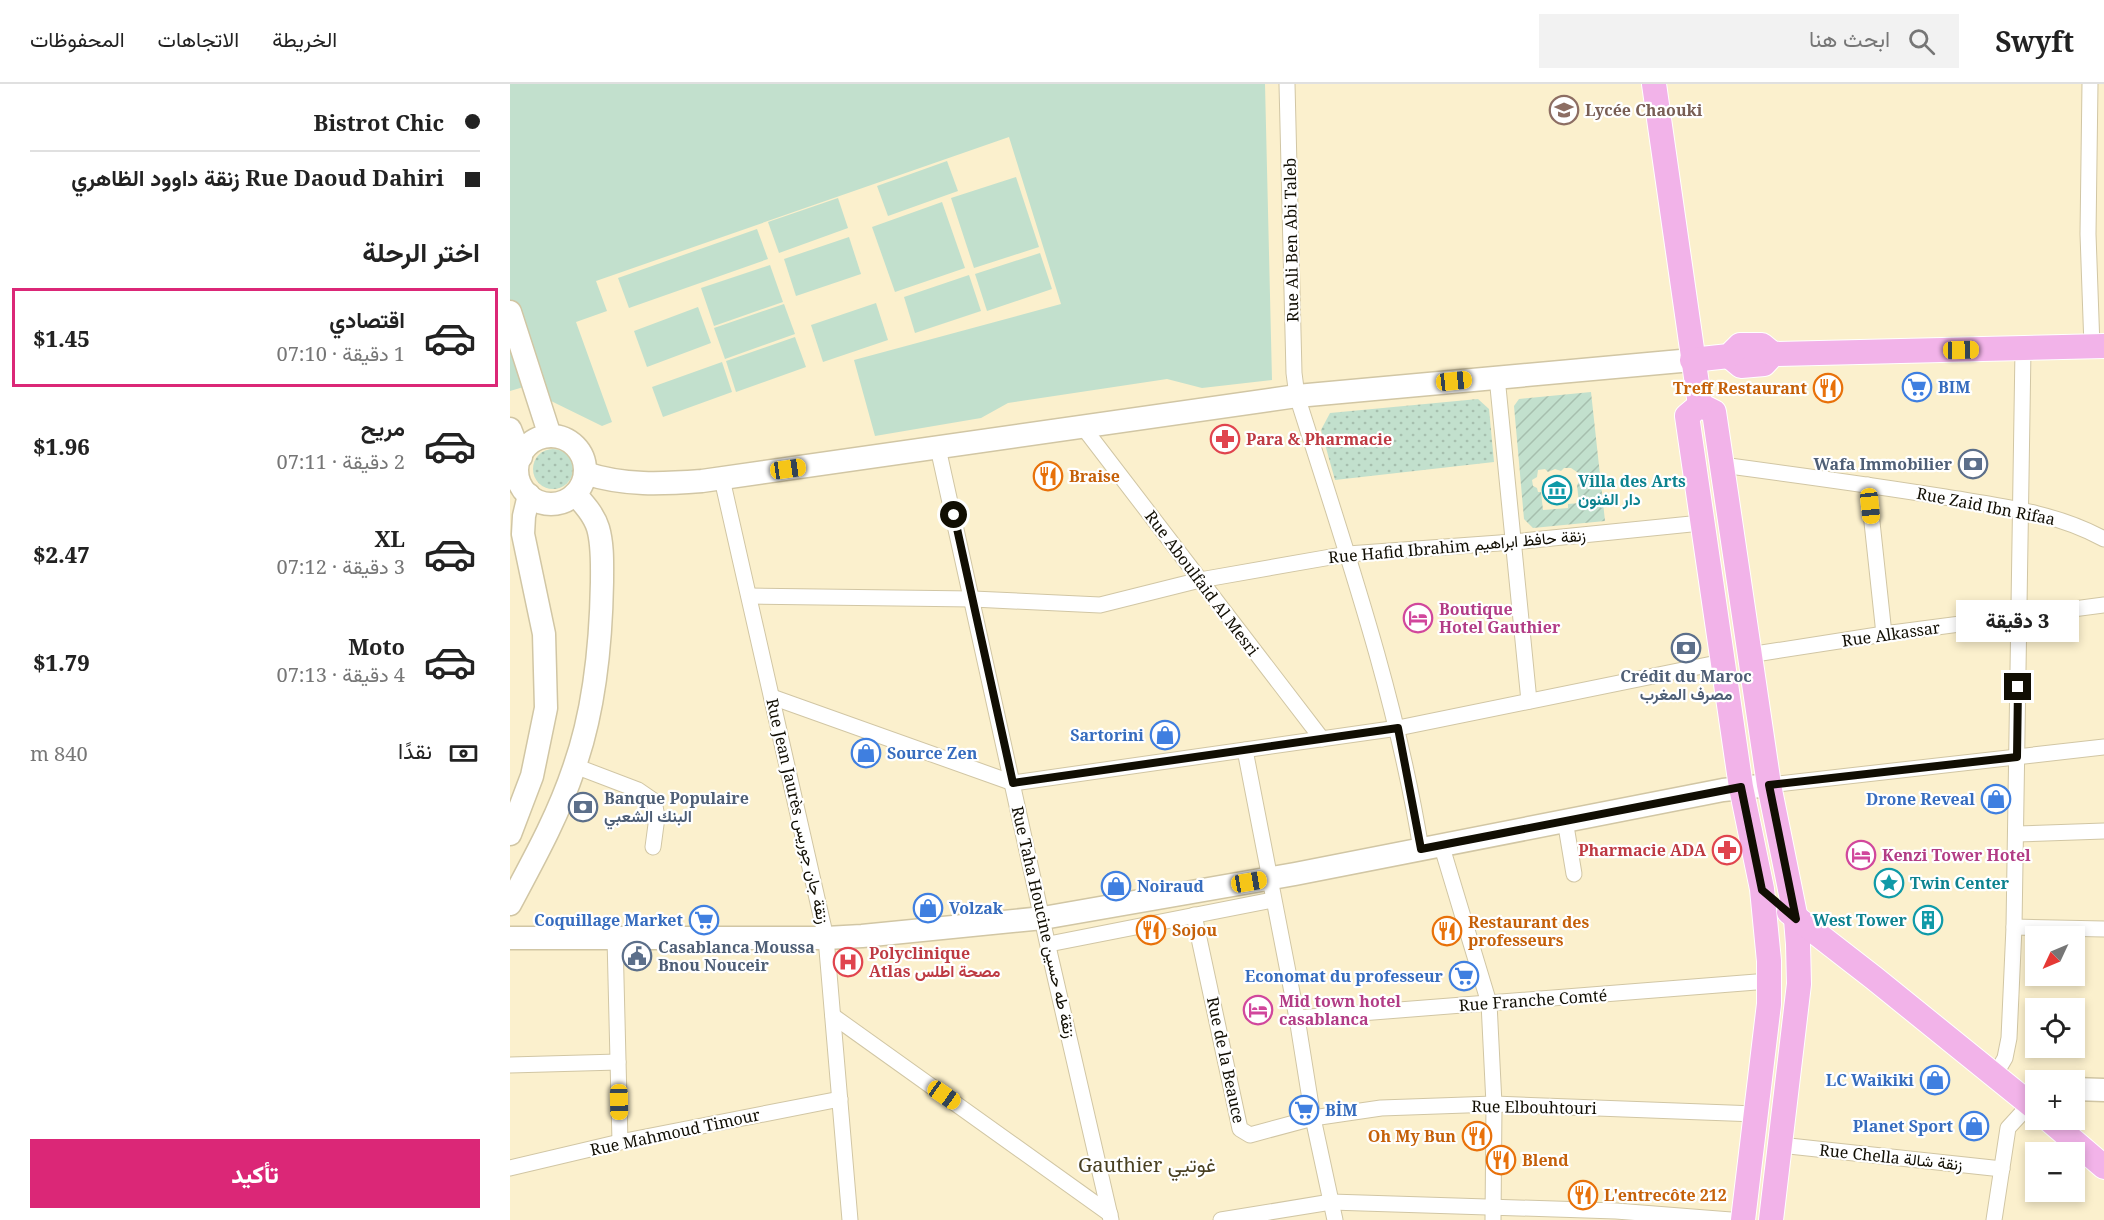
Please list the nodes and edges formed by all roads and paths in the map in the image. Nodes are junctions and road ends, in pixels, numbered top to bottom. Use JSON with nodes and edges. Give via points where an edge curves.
{"nodes":[{"id":1,"x":1287,"y":84,"type":"edge"},
{"id":2,"x":1654,"y":84,"type":"edge"},
{"id":3,"x":2090,"y":84,"type":"edge"},
{"id":4,"x":2097,"y":140,"type":"edge"},
{"id":5,"x":510,"y":312,"type":"edge"},
{"id":6,"x":2098,"y":346,"type":"edge"},
{"id":7,"x":2023,"y":349,"type":"junction"},
{"id":8,"x":1692,"y":360,"type":"junction"},
{"id":9,"x":1497,"y":377,"type":"junction"},
{"id":10,"x":1297,"y":396,"type":"junction"},
{"id":11,"x":1700,"y":405,"type":"junction"},
{"id":12,"x":1083,"y":427,"type":"junction"},
{"id":13,"x":510,"y":429,"type":"edge"},
{"id":14,"x":550,"y":436,"type":"junction"},
{"id":15,"x":938,"y":448,"type":"junction"},
{"id":16,"x":515,"y":453,"type":"edge"},
{"id":17,"x":1722,"y":465,"type":"junction"},
{"id":18,"x":585,"y":473,"type":"junction"},
{"id":19,"x":722,"y":479,"type":"junction"},
{"id":20,"x":1868,"y":485,"type":"junction"},
{"id":21,"x":520,"y":494,"type":"edge"},
{"id":22,"x":575,"y":494,"type":"junction"},
{"id":23,"x":2021,"y":510,"type":"junction"},
{"id":24,"x":1701,"y":523,"type":"junction"},
{"id":25,"x":2104,"y":539,"type":"edge"},
{"id":26,"x":1513,"y":542,"type":"junction"},
{"id":27,"x":1348,"y":554,"type":"junction"},
{"id":28,"x":1200,"y":580,"type":"junction"},
{"id":29,"x":749,"y":596,"type":"junction"},
{"id":30,"x":973,"y":598,"type":"junction"},
{"id":31,"x":2104,"y":605,"type":"edge"},
{"id":32,"x":2019,"y":617,"type":"junction"},
{"id":33,"x":1884,"y":634,"type":"junction"},
{"id":34,"x":1749,"y":655,"type":"junction"},
{"id":35,"x":1722,"y":662,"type":"junction"},
{"id":36,"x":772,"y":697,"type":"junction"},
{"id":37,"x":1529,"y":701,"type":"junction"},
{"id":38,"x":1398,"y":728,"type":"junction"},
{"id":39,"x":1322,"y":739,"type":"junction"},
{"id":40,"x":2104,"y":747,"type":"edge"},
{"id":41,"x":1245,"y":750,"type":"junction"},
{"id":42,"x":2017,"y":757,"type":"junction"},
{"id":43,"x":575,"y":766,"type":"junction"},
{"id":44,"x":1013,"y":783,"type":"junction"},
{"id":45,"x":1769,"y":785,"type":"junction"},
{"id":46,"x":1741,"y":787,"type":"junction"},
{"id":47,"x":1565,"y":820,"type":"junction"},
{"id":48,"x":2104,"y":831,"type":"edge"},
{"id":49,"x":510,"y":834,"type":"edge"},
{"id":50,"x":2016,"y":834,"type":"junction"},
{"id":51,"x":1431,"y":846,"type":"junction"},
{"id":52,"x":653,"y":847,"type":"dead end"},
{"id":53,"x":1574,"y":874,"type":"dead end"},
{"id":54,"x":1271,"y":889,"type":"junction"},
{"id":55,"x":1762,"y":890,"type":"junction"},
{"id":56,"x":510,"y":904,"type":"edge"},
{"id":57,"x":1194,"y":915,"type":"junction"},
{"id":58,"x":1043,"y":918,"type":"junction"},
{"id":59,"x":1796,"y":919,"type":"junction"},
{"id":60,"x":2014,"y":927,"type":"junction"},
{"id":61,"x":2104,"y":929,"type":"edge"},
{"id":62,"x":510,"y":938,"type":"edge"},
{"id":63,"x":615,"y":938,"type":"junction"},
{"id":64,"x":826,"y":938,"type":"junction"},
{"id":65,"x":1048,"y":944,"type":"junction"},
{"id":66,"x":1769,"y":981,"type":"junction"},
{"id":67,"x":1489,"y":1003,"type":"junction"},
{"id":68,"x":833,"y":1016,"type":"junction"},
{"id":69,"x":1296,"y":1018,"type":"junction"},
{"id":70,"x":618,"y":1062,"type":"junction"},
{"id":71,"x":510,"y":1065,"type":"edge"},
{"id":72,"x":1995,"y":1075,"type":"junction"},
{"id":73,"x":2085,"y":1089,"type":"edge"},
{"id":74,"x":2104,"y":1090,"type":"edge"},
{"id":75,"x":840,"y":1098,"type":"junction"},
{"id":76,"x":2025,"y":1099,"type":"edge"},
{"id":77,"x":1494,"y":1104,"type":"junction"},
{"id":78,"x":1756,"y":1114,"type":"junction"},
{"id":79,"x":2025,"y":1116,"type":"edge"},
{"id":80,"x":1313,"y":1118,"type":"junction"},
{"id":81,"x":2062,"y":1130,"type":"edge"},
{"id":82,"x":620,"y":1142,"type":"junction"},
{"id":83,"x":1780,"y":1145,"type":"junction"},
{"id":84,"x":2104,"y":1167,"type":"edge"},
{"id":85,"x":510,"y":1168,"type":"edge"},
{"id":86,"x":2002,"y":1169,"type":"junction"},
{"id":87,"x":1331,"y":1202,"type":"junction"},
{"id":88,"x":1493,"y":1213,"type":"edge"},
{"id":89,"x":1111,"y":1217,"type":"edge"},
{"id":90,"x":850,"y":1220,"type":"edge"},
{"id":91,"x":1221,"y":1220,"type":"edge"},
{"id":92,"x":1335,"y":1220,"type":"edge"},
{"id":93,"x":1731,"y":1220,"type":"edge"},
{"id":94,"x":1743,"y":1220,"type":"edge"},
{"id":95,"x":1771,"y":1220,"type":"edge"},
{"id":96,"x":1994,"y":1220,"type":"edge"}],
"edges":[{"from":1,"to":10,"type":"street","name":"Rue Ali Ben Abi Taleb"},
{"from":2,"to":8,"type":"main road"},
{"from":3,"to":4,"type":"street"},
{"from":4,"to":6,"type":"street","via":[[2088,234]]},
{"from":5,"to":14,"type":"main road"},
{"from":6,"to":7,"type":"main road"},
{"from":7,"to":8,"type":"main road","via":[[1773,354],[1764,364],[1741,366],[1729,356]]},
{"from":7,"to":23,"type":"street"},
{"from":8,"to":9,"type":"main road"},
{"from":8,"to":11,"type":"main road"},
{"from":9,"to":10,"type":"main road"},
{"from":9,"to":26,"type":"street"},
{"from":10,"to":12,"type":"main road"},
{"from":10,"to":27,"type":"street","name":"Rue Ali Ben Abi Taleb"},
{"from":11,"to":17,"type":"main road","via":[[1713,412]]},
{"from":11,"to":24,"type":"main road","via":[[1688,416]]},
{"from":12,"to":15,"type":"main road"},
{"from":12,"to":28,"type":"street","name":"Rue Aboulfaid Al Mesri"},
{"from":13,"to":16,"type":"main road"},
{"from":14,"to":16,"type":"main road"},
{"from":14,"to":18,"type":"main road","via":[[565,439],[577,448]]},
{"from":15,"to":19,"type":"main road"},
{"from":15,"to":30,"type":"street","name":"Rue Taha Houcine زنقة طه حسين"},
{"from":16,"to":21,"type":"main road"},
{"from":17,"to":20,"type":"street","name":"Rue Zaid Ibn Rifaa"},
{"from":17,"to":34,"type":"main road"},
{"from":18,"to":19,"type":"main road","via":[[634,483]]},
{"from":18,"to":22,"type":"main road"},
{"from":19,"to":29,"type":"street","name":"Rue Jean Jaurès زنقة جان جوريس"},
{"from":20,"to":23,"type":"street","name":"Rue Zaid Ibn Rifaa"},
{"from":20,"to":33,"type":"street"},
{"from":21,"to":22,"type":"main road","via":[[552,503]]},
{"from":21,"to":49,"type":"main road","via":[[523,534],[544,634],[546,708],[532,776]]},
{"from":22,"to":43,"type":"main road","via":[[595,520],[600,536],[602,601],[595,678]]},
{"from":23,"to":25,"type":"street","name":"Rue Zaid Ibn Rifaa","via":[[2067,522]]},
{"from":23,"to":32,"type":"street"},
{"from":24,"to":26,"type":"street","name":"Rue Hafid Ibrahim زنقة حافظ ابراهيم"},
{"from":24,"to":35,"type":"main road"},
{"from":26,"to":27,"type":"street","name":"Rue Hafid Ibrahim زنقة حافظ ابراهيم"},
{"from":26,"to":37,"type":"street"},
{"from":27,"to":28,"type":"street","name":"Rue Hafid Ibrahim زنقة حافظ ابراهيم"},
{"from":27,"to":38,"type":"street","name":"Rue Ali Ben Abi Taleb"},
{"from":28,"to":30,"type":"street","name":"Rue Hafid Ibrahim زنقة حافظ ابراهيم","via":[[1100,604]]},
{"from":28,"to":39,"type":"street","name":"Rue Aboulfaid Al Mesri"},
{"from":29,"to":30,"type":"street","name":"Rue Hafid Ibrahim زنقة حافظ ابراهيم"},
{"from":29,"to":36,"type":"street","name":"Rue Jean Jaurès زنقة جان جوريس"},
{"from":30,"to":44,"type":"street","name":"Rue Taha Houcine زنقة طه حسين"},
{"from":31,"to":32,"type":"street","name":"Rue Alkassar"},
{"from":32,"to":33,"type":"street","name":"Rue Alkassar"},
{"from":32,"to":42,"type":"street"},
{"from":33,"to":34,"type":"street","name":"Rue Alkassar"},
{"from":34,"to":45,"type":"main road"},
{"from":35,"to":37,"type":"street"},
{"from":35,"to":46,"type":"main road"},
{"from":36,"to":44,"type":"street"},
{"from":36,"to":64,"type":"street","name":"Rue Jean Jaurès زنقة جان جوريس"},
{"from":37,"to":38,"type":"street"},
{"from":38,"to":39,"type":"street"},
{"from":38,"to":51,"type":"street","name":"Rue Ali Ben Abi Taleb"},
{"from":39,"to":41,"type":"street"},
{"from":40,"to":42,"type":"street"},
{"from":41,"to":44,"type":"street"},
{"from":41,"to":54,"type":"street"},
{"from":42,"to":45,"type":"street"},
{"from":42,"to":50,"type":"street"},
{"from":43,"to":52,"type":"street","via":[[638,790],[654,801],[657,817]]},
{"from":43,"to":56,"type":"main road","via":[[548,833]]},
{"from":44,"to":58,"type":"street","name":"Rue Taha Houcine زنقة طه حسين"},
{"from":45,"to":46,"type":"main road"},
{"from":45,"to":59,"type":"main road"},
{"from":46,"to":47,"type":"main road"},
{"from":46,"to":55,"type":"main road"},
{"from":47,"to":51,"type":"main road"},
{"from":47,"to":53,"type":"street"},
{"from":48,"to":50,"type":"street"},
{"from":50,"to":60,"type":"street"},
{"from":51,"to":54,"type":"main road"},
{"from":51,"to":67,"type":"street","name":"Rue Ali Ben Abi Taleb"},
{"from":54,"to":57,"type":"street"},
{"from":54,"to":58,"type":"main road"},
{"from":54,"to":69,"type":"street"},
{"from":55,"to":59,"type":"main road"},
{"from":55,"to":66,"type":"main road"},
{"from":57,"to":65,"type":"street"},
{"from":57,"to":80,"type":"street","name":"Rue de la Beauce","via":[[1240,1129],[1250,1135]]},
{"from":58,"to":64,"type":"main road"},
{"from":58,"to":65,"type":"street","name":"Rue Taha Houcine زنقة طه حسين"},
{"from":59,"to":72,"type":"main road"},
{"from":59,"to":83,"type":"main road","via":[[1799,984]]},
{"from":60,"to":61,"type":"street"},
{"from":60,"to":72,"type":"street","via":[[2009,1038],[2005,1058]]},
{"from":62,"to":63,"type":"main road"},
{"from":63,"to":64,"type":"main road"},
{"from":63,"to":70,"type":"street"},
{"from":64,"to":68,"type":"street","name":"Rue Jean Jaurès زنقة جان جوريس"},
{"from":65,"to":89,"type":"street","name":"Rue Taha Houcine زنقة طه حسين"},
{"from":66,"to":67,"type":"street","name":"Rue Franche Comté"},
{"from":66,"to":78,"type":"main road"},
{"from":67,"to":69,"type":"street","name":"Rue Franche Comté"},
{"from":67,"to":77,"type":"street","name":"Rue Ali Ben Abi Taleb"},
{"from":68,"to":75,"type":"street","name":"Rue Jean Jaurès زنقة جان جوريس"},
{"from":68,"to":89,"type":"street"},
{"from":69,"to":80,"type":"street"},
{"from":70,"to":71,"type":"street"},
{"from":70,"to":82,"type":"street"},
{"from":72,"to":76,"type":"main road"},
{"from":73,"to":74,"type":"main road"},
{"from":75,"to":82,"type":"street","name":"Rue Mahmoud Timour"},
{"from":75,"to":90,"type":"street","name":"Rue Jean Jaurès زنقة جان جوريس"},
{"from":77,"to":78,"type":"street","name":"Rue Elbouhtouri"},
{"from":77,"to":80,"type":"street","name":"Rue Elbouhtouri","via":[[1381,1108]]},
{"from":77,"to":88,"type":"street","name":"Rue Ali Ben Abi Taleb"},
{"from":78,"to":94,"type":"main road"},
{"from":79,"to":86,"type":"street","via":[[2008,1128]]},
{"from":80,"to":87,"type":"street"},
{"from":81,"to":84,"type":"main road"},
{"from":82,"to":85,"type":"street","name":"Rue Mahmoud Timour"},
{"from":83,"to":86,"type":"street","name":"Rue Chella زنقة شالة"},
{"from":83,"to":95,"type":"main road"},
{"from":86,"to":96,"type":"street"},
{"from":87,"to":88,"type":"street"},
{"from":87,"to":91,"type":"street"},
{"from":87,"to":92,"type":"street"},
{"from":88,"to":93,"type":"street","via":[[1616,1211]]}]}
